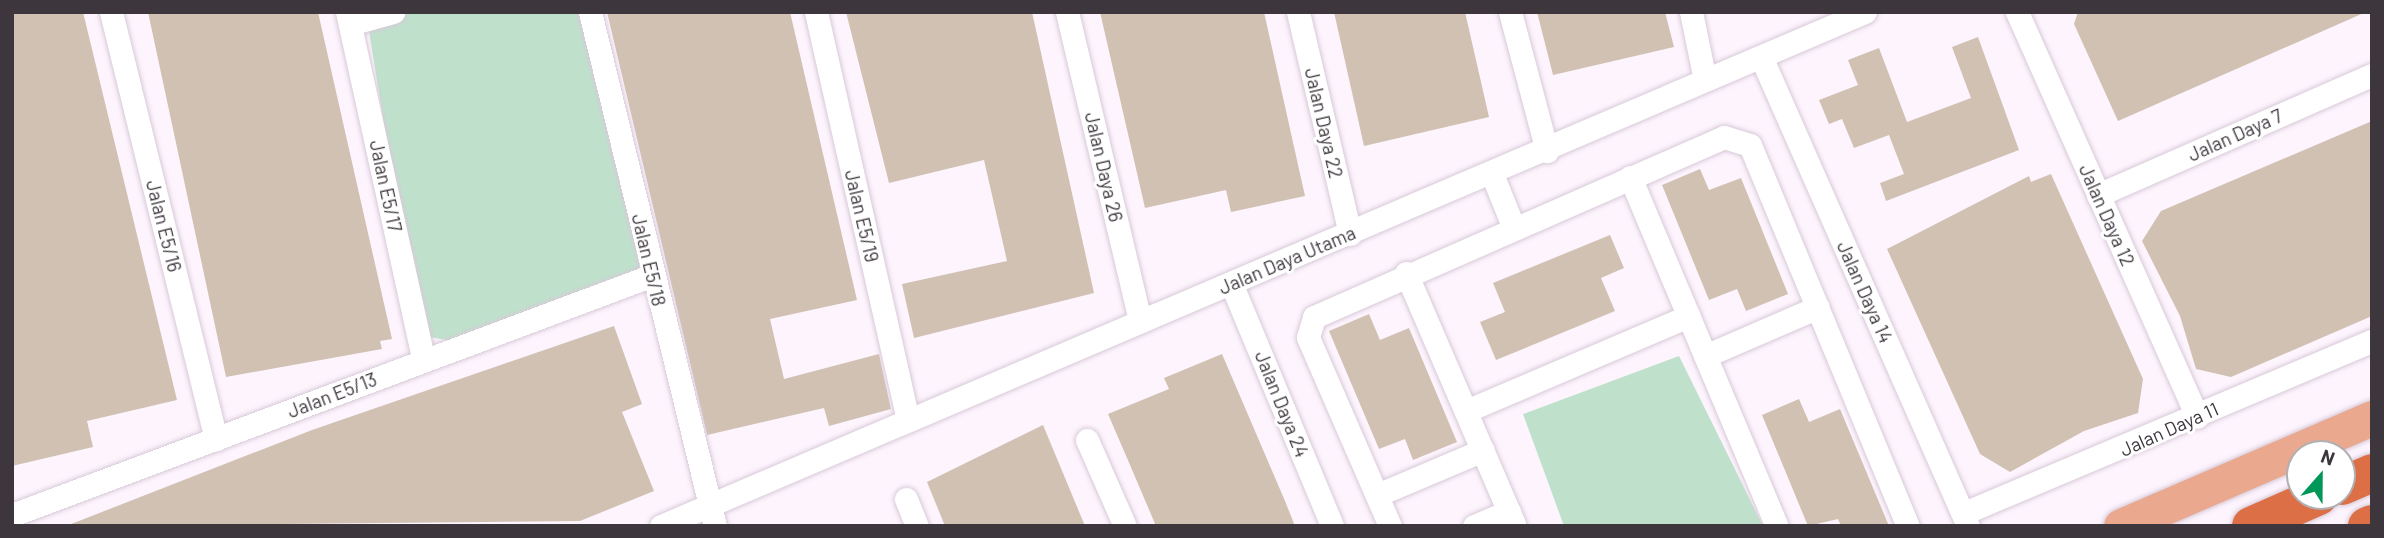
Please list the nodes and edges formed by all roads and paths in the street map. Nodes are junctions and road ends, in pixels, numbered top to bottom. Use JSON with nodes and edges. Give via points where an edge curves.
{"nodes":[{"id":1,"x":111,"y":12,"type":"edge"},
{"id":2,"x":394,"y":12,"type":"edge"},
{"id":3,"x":590,"y":12,"type":"edge"},
{"id":4,"x":816,"y":12,"type":"edge"},
{"id":5,"x":1067,"y":12,"type":"edge"},
{"id":6,"x":1298,"y":12,"type":"edge"},
{"id":7,"x":1510,"y":12,"type":"edge"},
{"id":8,"x":1691,"y":12,"type":"edge"},
{"id":9,"x":1865,"y":12,"type":"edge"},
{"id":10,"x":2017,"y":12,"type":"edge"},
{"id":11,"x":349,"y":18,"type":"edge"},
{"id":12,"x":1762,"y":59,"type":"junction"},
{"id":13,"x":2372,"y":75,"type":"edge"},
{"id":14,"x":1705,"y":80,"type":"junction"},
{"id":15,"x":1547,"y":151,"type":"junction"},
{"id":16,"x":1492,"y":174,"type":"junction"},
{"id":17,"x":1630,"y":177,"type":"junction"},
{"id":18,"x":2098,"y":195,"type":"junction"},
{"id":19,"x":1513,"y":226,"type":"junction"},
{"id":20,"x":1350,"y":233,"type":"junction"},
{"id":21,"x":1406,"y":273,"type":"junction"},
{"id":22,"x":653,"y":275,"type":"junction"},
{"id":23,"x":1231,"y":283,"type":"junction"},
{"id":24,"x":1818,"y":307,"type":"junction"},
{"id":25,"x":1689,"y":316,"type":"junction"},
{"id":26,"x":1140,"y":322,"type":"junction"},
{"id":27,"x":2372,"y":341,"type":"edge"},
{"id":28,"x":1706,"y":356,"type":"junction"},
{"id":29,"x":424,"y":361,"type":"junction"},
{"id":30,"x":1466,"y":411,"type":"junction"},
{"id":31,"x":2197,"y":417,"type":"junction"},
{"id":32,"x":2372,"y":418,"type":"edge"},
{"id":33,"x":908,"y":420,"type":"junction"},
{"id":34,"x":216,"y":439,"type":"junction"},
{"id":35,"x":1087,"y":440,"type":"dead end"},
{"id":36,"x":1483,"y":450,"type":"junction"},
{"id":37,"x":1377,"y":495,"type":"junction"},
{"id":38,"x":906,"y":499,"type":"dead end"},
{"id":39,"x":2287,"y":510,"type":"edge"},
{"id":40,"x":12,"y":515,"type":"edge"},
{"id":41,"x":711,"y":517,"type":"edge"},
{"id":42,"x":1512,"y":518,"type":"edge"},
{"id":43,"x":1966,"y":519,"type":"edge"},
{"id":44,"x":2372,"y":524,"type":"edge"},
{"id":45,"x":661,"y":526,"type":"edge"},
{"id":46,"x":917,"y":526,"type":"edge"},
{"id":47,"x":1125,"y":526,"type":"edge"},
{"id":48,"x":1332,"y":526,"type":"edge"},
{"id":49,"x":1390,"y":526,"type":"edge"},
{"id":50,"x":1474,"y":526,"type":"edge"},
{"id":51,"x":1777,"y":526,"type":"edge"},
{"id":52,"x":1908,"y":526,"type":"edge"},
{"id":53,"x":2121,"y":526,"type":"edge"},
{"id":54,"x":2251,"y":526,"type":"edge"},
{"id":55,"x":2367,"y":526,"type":"edge"}],
"edges":[{"from":1,"to":34,"type":"street","name":"Jalan E5/16"},
{"from":2,"to":11,"type":"street"},
{"from":3,"to":22,"type":"street","name":"Jalan E5/18"},
{"from":4,"to":33,"type":"street","name":"Jalan E5/19"},
{"from":5,"to":26,"type":"street","name":"Jalan Daya 26"},
{"from":6,"to":20,"type":"street","name":"Jalan Daya 22"},
{"from":7,"to":15,"type":"street"},
{"from":8,"to":14,"type":"street"},
{"from":9,"to":12,"type":"street","name":"Jalan Daya Utama"},
{"from":10,"to":18,"type":"street","name":"Jalan Daya 12"},
{"from":11,"to":29,"type":"street","name":"Jalan E5/17"},
{"from":12,"to":14,"type":"street","name":"Jalan Daya Utama"},
{"from":12,"to":43,"type":"street","name":"Jalan Daya 14"},
{"from":13,"to":18,"type":"street","name":"Jalan Daya 7"},
{"from":14,"to":15,"type":"street","name":"Jalan Daya Utama"},
{"from":15,"to":16,"type":"street","name":"Jalan Daya Utama"},
{"from":16,"to":19,"type":"street"},
{"from":16,"to":20,"type":"street","name":"Jalan Daya Utama"},
{"from":17,"to":19,"type":"street"},
{"from":17,"to":24,"type":"street","via":[[1724,137],[1750,145]]},
{"from":17,"to":25,"type":"street"},
{"from":18,"to":31,"type":"street","name":"Jalan Daya 12"},
{"from":19,"to":21,"type":"street"},
{"from":20,"to":23,"type":"street","name":"Jalan Daya Utama"},
{"from":21,"to":30,"type":"street"},
{"from":21,"to":37,"type":"street","via":[[1314,317],[1308,326]]},
{"from":22,"to":29,"type":"street","name":"Jalan E5/13"},
{"from":22,"to":41,"type":"street","name":"Jalan E5/18"},
{"from":23,"to":26,"type":"street","name":"Jalan Daya Utama"},
{"from":23,"to":48,"type":"street","name":"Jalan Daya 24"},
{"from":24,"to":28,"type":"street"},
{"from":24,"to":52,"type":"street"},
{"from":25,"to":28,"type":"street"},
{"from":25,"to":30,"type":"street"},
{"from":26,"to":33,"type":"street","name":"Jalan Daya Utama"},
{"from":27,"to":31,"type":"street","name":"Jalan Daya 11"},
{"from":28,"to":51,"type":"street"},
{"from":29,"to":34,"type":"street","name":"Jalan E5/13"},
{"from":30,"to":36,"type":"street"},
{"from":31,"to":43,"type":"street","name":"Jalan Daya 11"},
{"from":32,"to":53,"type":"main road"},
{"from":33,"to":41,"type":"street","name":"Jalan Daya Utama"},
{"from":34,"to":40,"type":"street","name":"Jalan E5/13"},
{"from":35,"to":47,"type":"street"},
{"from":36,"to":37,"type":"street"},
{"from":36,"to":42,"type":"street"},
{"from":37,"to":49,"type":"street"},
{"from":38,"to":46,"type":"street"},
{"from":39,"to":54,"type":"highway"},
{"from":41,"to":45,"type":"street","name":"Jalan Daya Utama"},
{"from":42,"to":50,"type":"street"},
{"from":44,"to":55,"type":"highway"}]}
